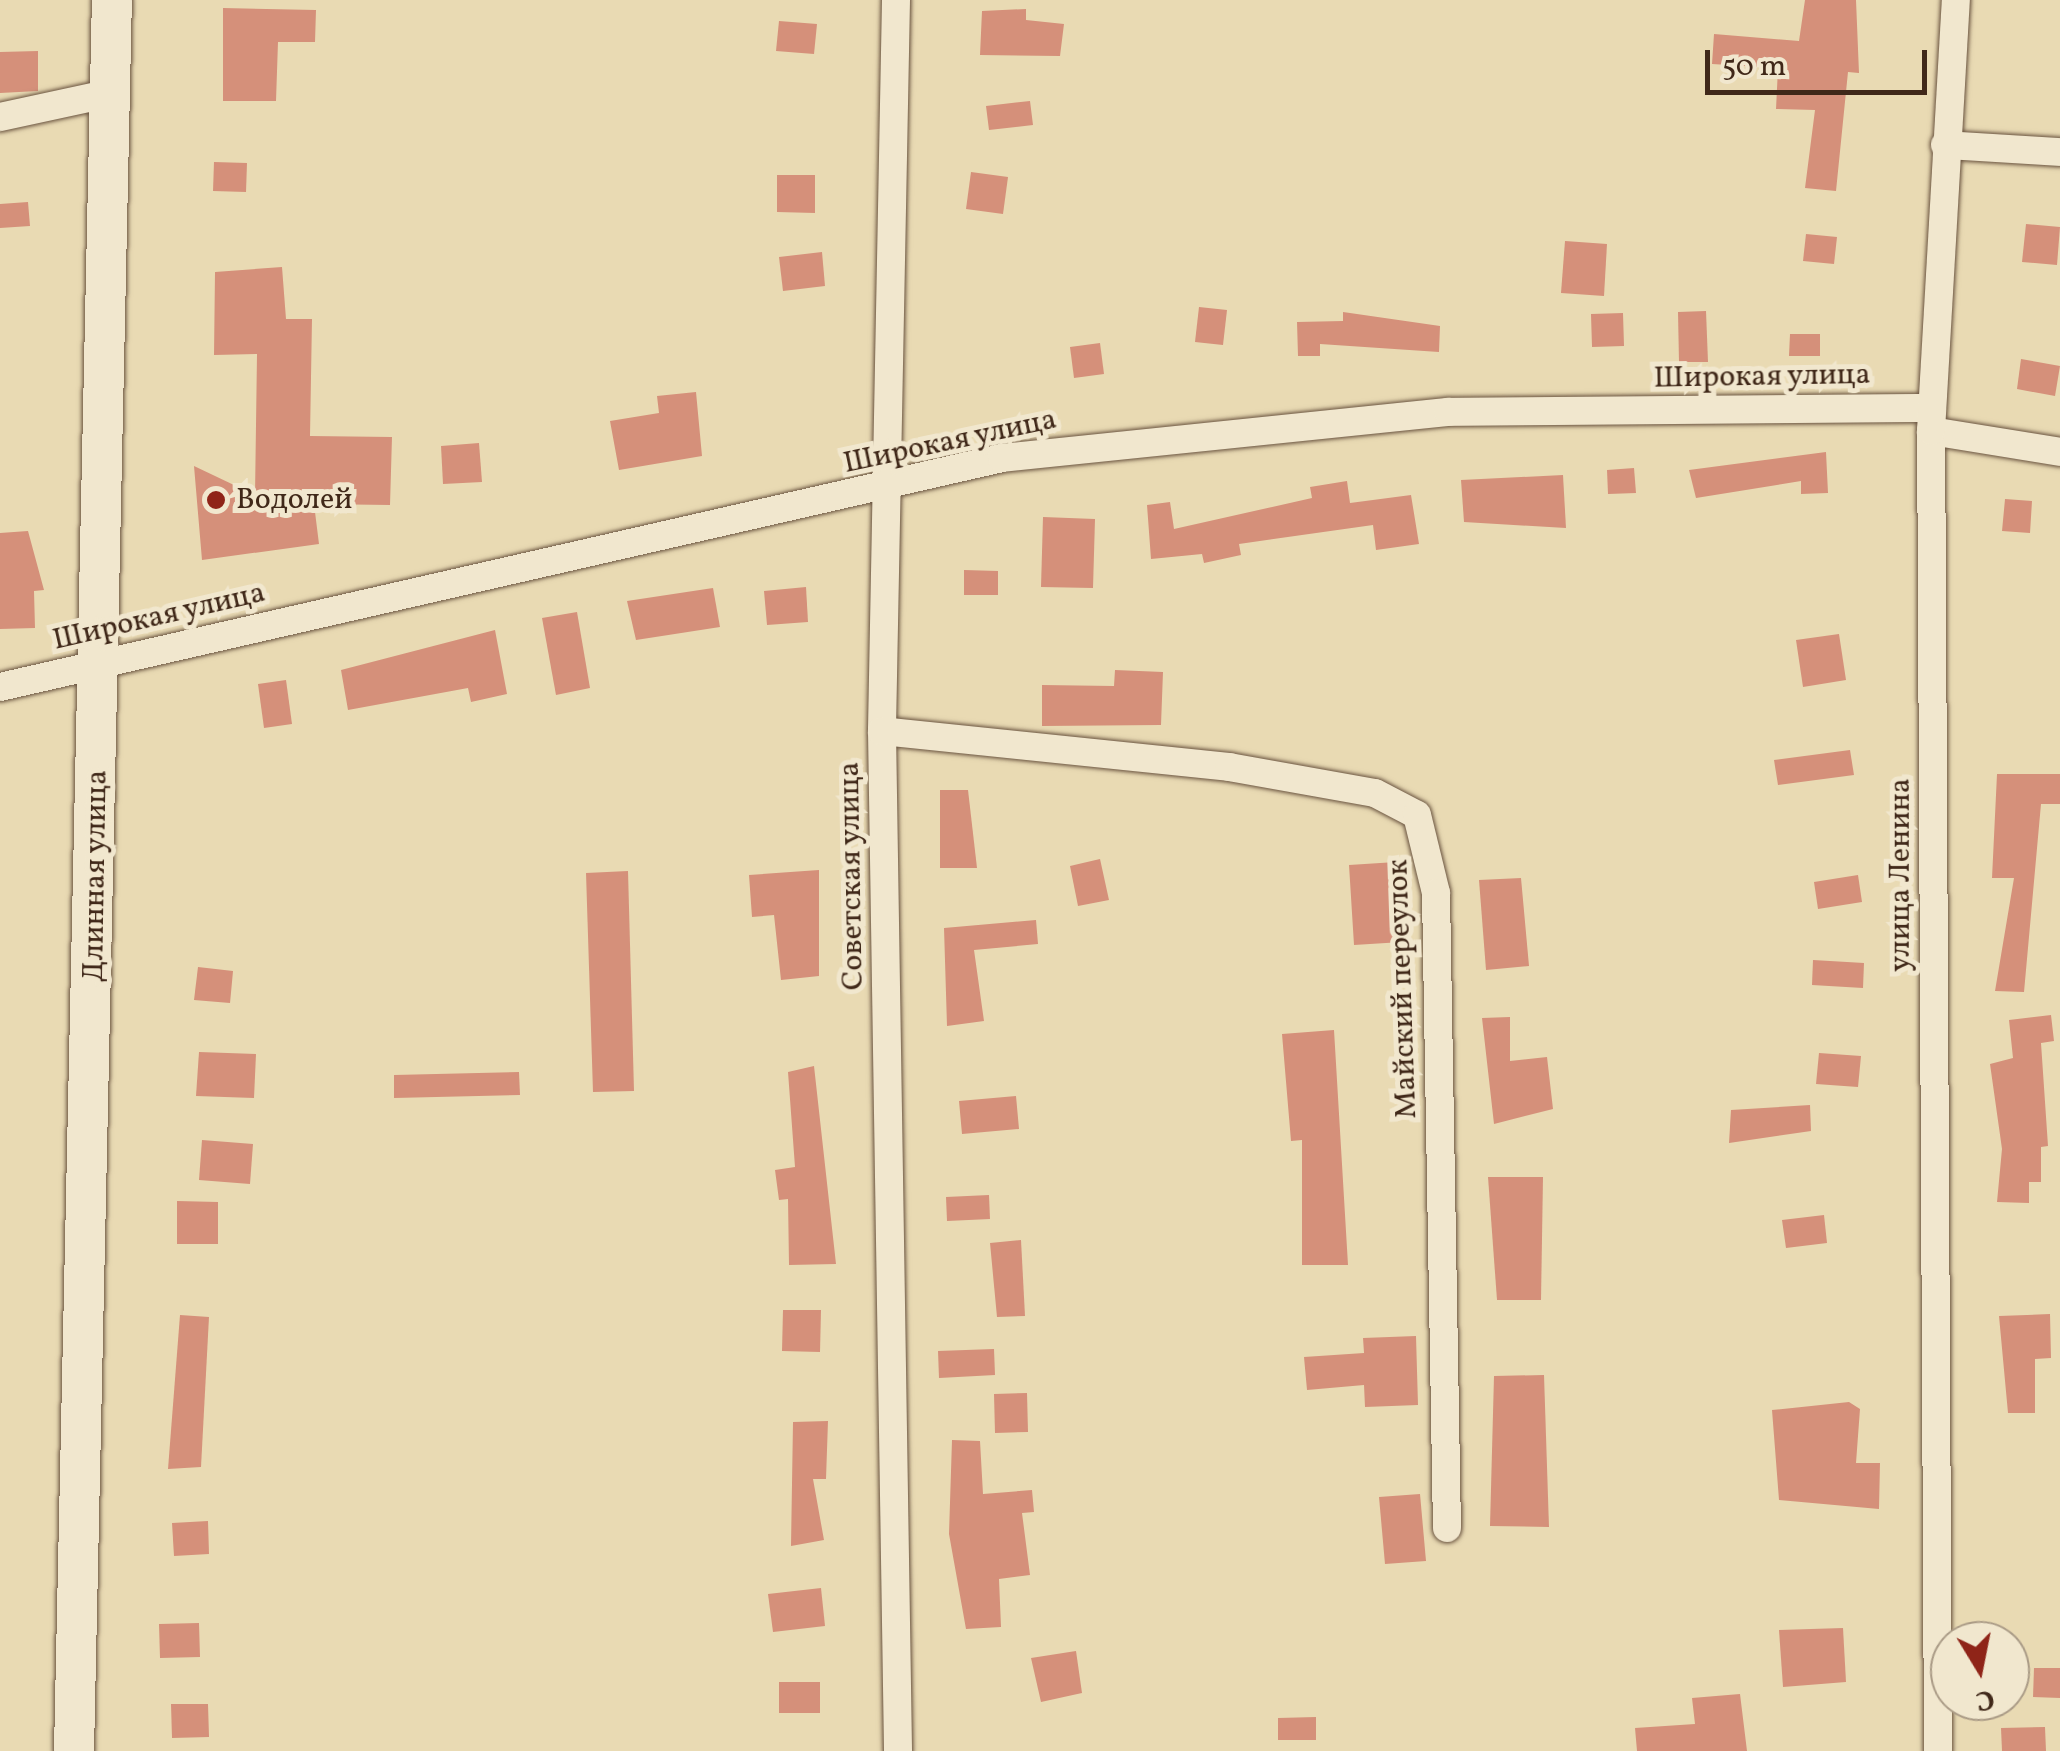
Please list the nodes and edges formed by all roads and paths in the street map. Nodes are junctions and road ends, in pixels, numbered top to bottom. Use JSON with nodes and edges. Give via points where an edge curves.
{"nodes":[{"id":1,"x":112,"y":0,"type":"edge"},
{"id":2,"x":896,"y":0,"type":"edge"},
{"id":3,"x":1956,"y":0,"type":"edge"},
{"id":4,"x":111,"y":93,"type":"junction"},
{"id":5,"x":0,"y":117,"type":"edge"},
{"id":6,"x":1945,"y":145,"type":"junction"},
{"id":7,"x":2060,"y":152,"type":"edge"},
{"id":8,"x":1932,"y":419,"type":"junction"},
{"id":9,"x":2060,"y":452,"type":"edge"},
{"id":10,"x":883,"y":489,"type":"junction"},
{"id":11,"x":102,"y":663,"type":"junction"},
{"id":12,"x":0,"y":687,"type":"edge"},
{"id":13,"x":882,"y":732,"type":"junction"},
{"id":14,"x":1447,"y":1528,"type":"dead end"},
{"id":15,"x":74,"y":1751,"type":"edge"},
{"id":16,"x":898,"y":1751,"type":"edge"},
{"id":17,"x":1938,"y":1751,"type":"edge"}],
"edges":[{"from":1,"to":4,"type":"main road","name":"Длинная улица"},
{"from":2,"to":10,"type":"street","name":"Советская улица"},
{"from":3,"to":6,"type":"street","name":"улица Ленина"},
{"from":4,"to":5,"type":"street"},
{"from":4,"to":11,"type":"main road","name":"Длинная улица"},
{"from":6,"to":7,"type":"street"},
{"from":6,"to":8,"type":"street","name":"улица Ленина"},
{"from":8,"to":9,"type":"street","name":"Широкая улица"},
{"from":8,"to":10,"type":"street","name":"Широкая улица","via":[[1448,412],[1002,458]]},
{"from":8,"to":17,"type":"street","name":"улица Ленина"},
{"from":10,"to":11,"type":"street","name":"Широкая улица"},
{"from":10,"to":13,"type":"street","name":"Советская улица"},
{"from":11,"to":12,"type":"street","name":"Широкая улица"},
{"from":11,"to":15,"type":"main road","name":"Длинная улица"},
{"from":13,"to":14,"type":"street","name":"Майский переулок","via":[[1229,767],[1374,793],[1416,815],[1436,894]]},
{"from":13,"to":16,"type":"street","name":"Советская улица"}]}
